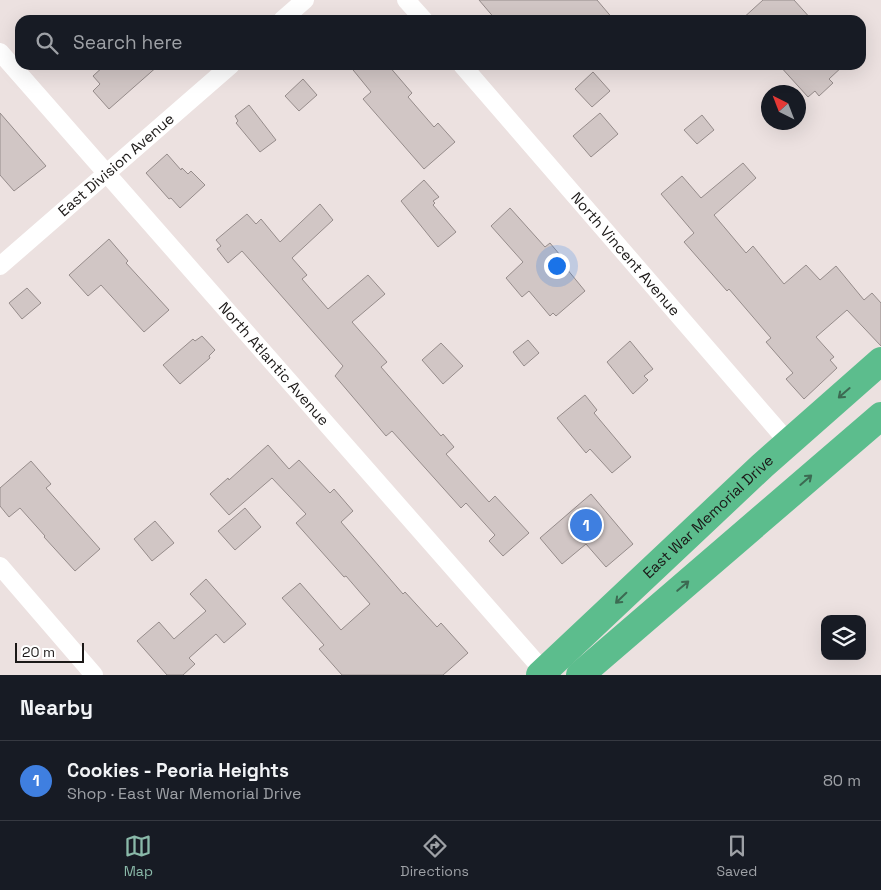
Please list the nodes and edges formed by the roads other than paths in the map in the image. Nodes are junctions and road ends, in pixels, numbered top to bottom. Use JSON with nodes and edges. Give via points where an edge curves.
{"nodes":[{"id":1,"x":304,"y":0,"type":"edge"},
{"id":2,"x":406,"y":0,"type":"edge"},
{"id":3,"x":288,"y":15,"type":"edge"},
{"id":4,"x":420,"y":15,"type":"edge"},
{"id":5,"x":0,"y":52,"type":"edge"},
{"id":6,"x":15,"y":69,"type":"edge"},
{"id":7,"x":16,"y":70,"type":"edge"},
{"id":8,"x":225,"y":70,"type":"edge"},
{"id":9,"x":466,"y":70,"type":"edge"},
{"id":10,"x":106,"y":175,"type":"junction"},
{"id":11,"x":0,"y":266,"type":"edge"},
{"id":12,"x":881,"y":361,"type":"edge"},
{"id":13,"x":881,"y":417,"type":"edge"},
{"id":14,"x":788,"y":442,"type":"junction"},
{"id":15,"x":0,"y":566,"type":"edge"},
{"id":16,"x":544,"y":674,"type":"edge"},
{"id":17,"x":94,"y":675,"type":"edge"},
{"id":18,"x":580,"y":675,"type":"edge"}],
"edges":[{"from":1,"to":3,"type":"street"},
{"from":2,"to":4,"type":"street"},
{"from":5,"to":6,"type":"street","name":"North Atlantic Avenue"},
{"from":7,"to":10,"type":"street","name":"North Atlantic Avenue"},
{"from":8,"to":10,"type":"street","name":"East Division Avenue"},
{"from":9,"to":14,"type":"street","name":"North Vincent Avenue"},
{"from":10,"to":11,"type":"street","name":"East Division Avenue"},
{"from":10,"to":16,"type":"street","name":"North Atlantic Avenue"},
{"from":12,"to":14,"type":"highway","name":"East War Memorial Drive","one_way":true},
{"from":18,"to":13,"type":"highway","one_way":true},
{"from":14,"to":16,"type":"highway","name":"East War Memorial Drive","one_way":true},
{"from":15,"to":17,"type":"street"}]}
